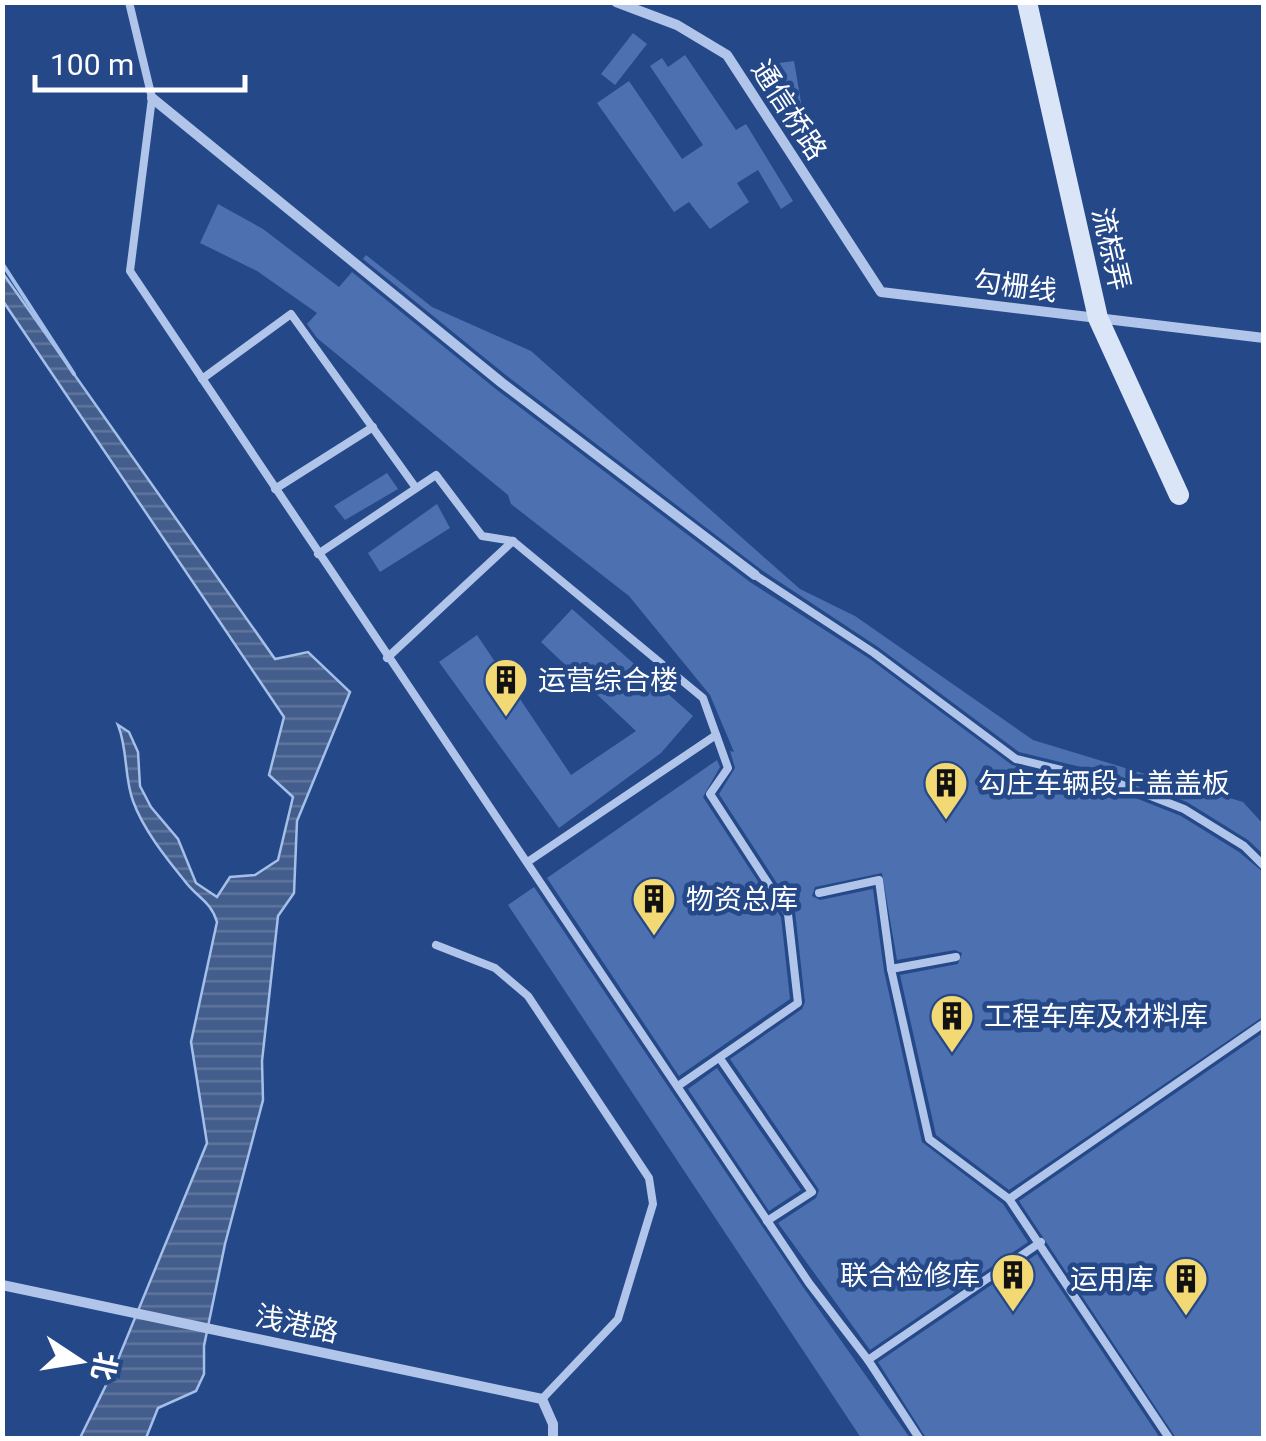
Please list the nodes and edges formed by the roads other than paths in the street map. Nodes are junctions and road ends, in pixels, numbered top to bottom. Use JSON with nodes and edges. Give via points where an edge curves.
{"nodes":[{"id":1,"x":129,"y":2,"type":"edge"},
{"id":2,"x":616,"y":2,"type":"edge"},
{"id":3,"x":1027,"y":2,"type":"edge"},
{"id":4,"x":152,"y":98,"type":"junction"},
{"id":5,"x":881,"y":292,"type":"joint"},
{"id":6,"x":1098,"y":318,"type":"junction"},
{"id":7,"x":1264,"y":338,"type":"edge"},
{"id":8,"x":202,"y":379,"type":"junction"},
{"id":9,"x":372,"y":427,"type":"junction"},
{"id":10,"x":416,"y":488,"type":"junction"},
{"id":11,"x":274,"y":489,"type":"junction"},
{"id":12,"x":1179,"y":495,"type":"dead end"},
{"id":13,"x":513,"y":541,"type":"junction"},
{"id":14,"x":318,"y":554,"type":"junction"},
{"id":15,"x":755,"y":575,"type":"joint"},
{"id":16,"x":387,"y":658,"type":"junction"},
{"id":17,"x":716,"y":735,"type":"junction"},
{"id":18,"x":529,"y":861,"type":"junction"},
{"id":19,"x":1264,"y":866,"type":"edge"},
{"id":20,"x":820,"y":893,"type":"dead end"},
{"id":21,"x":436,"y":946,"type":"dead end"},
{"id":22,"x":956,"y":957,"type":"dead end"},
{"id":23,"x":891,"y":969,"type":"junction"},
{"id":24,"x":1264,"y":1023,"type":"edge"},
{"id":25,"x":721,"y":1060,"type":"junction"},
{"id":26,"x":678,"y":1086,"type":"junction"},
{"id":27,"x":1009,"y":1198,"type":"junction"},
{"id":28,"x":768,"y":1221,"type":"junction"},
{"id":29,"x":1041,"y":1242,"type":"junction"},
{"id":30,"x":2,"y":1285,"type":"edge"},
{"id":31,"x":868,"y":1360,"type":"junction"},
{"id":32,"x":542,"y":1399,"type":"junction"},
{"id":33,"x":552,"y":1438,"type":"edge"},
{"id":34,"x":919,"y":1438,"type":"edge"},
{"id":35,"x":1169,"y":1438,"type":"edge"}],
"edges":[{"from":1,"to":4,"type":"lane"},
{"from":2,"to":5,"type":"street","name":"通信桥路","via":[[677,24],[727,55]]},
{"from":3,"to":6,"type":"street","name":"流棕弄"},
{"from":4,"to":8,"type":"lane","via":[[130,271]]},
{"from":4,"to":15,"type":"street","via":[[502,383]]},
{"from":5,"to":6,"type":"street","name":"勾栅线"},
{"from":6,"to":7,"type":"street","name":"勾栅线"},
{"from":6,"to":12,"type":"street","name":"流棕弄"},
{"from":8,"to":9,"type":"lane","via":[[291,314]]},
{"from":8,"to":11,"type":"lane"},
{"from":9,"to":10,"type":"lane"},
{"from":9,"to":11,"type":"lane"},
{"from":10,"to":13,"type":"lane","via":[[436,475],[482,536]]},
{"from":10,"to":14,"type":"lane"},
{"from":11,"to":14,"type":"lane"},
{"from":13,"to":16,"type":"lane"},
{"from":13,"to":17,"type":"lane","via":[[703,698]]},
{"from":14,"to":16,"type":"lane"},
{"from":15,"to":19,"type":"lane","via":[[1016,759],[1120,784],[1184,809]]},
{"from":16,"to":18,"type":"lane"},
{"from":17,"to":18,"type":"lane"},
{"from":17,"to":25,"type":"lane","via":[[728,768],[710,794],[788,914],[798,1003]]},
{"from":18,"to":26,"type":"lane"},
{"from":20,"to":23,"type":"lane","via":[[880,880]]},
{"from":21,"to":32,"type":"lane","via":[[494,968],[528,996],[649,1178],[653,1204],[618,1319]]},
{"from":22,"to":23,"type":"lane"},
{"from":23,"to":27,"type":"lane","via":[[929,1140]]},
{"from":24,"to":27,"type":"lane"},
{"from":25,"to":26,"type":"lane"},
{"from":25,"to":28,"type":"lane","via":[[812,1192]]},
{"from":26,"to":28,"type":"lane"},
{"from":27,"to":29,"type":"lane"},
{"from":28,"to":31,"type":"lane"},
{"from":29,"to":31,"type":"lane"},
{"from":29,"to":35,"type":"lane"},
{"from":30,"to":32,"type":"street","name":"浅港路"},
{"from":31,"to":34,"type":"lane"},
{"from":32,"to":33,"type":"street"}]}
